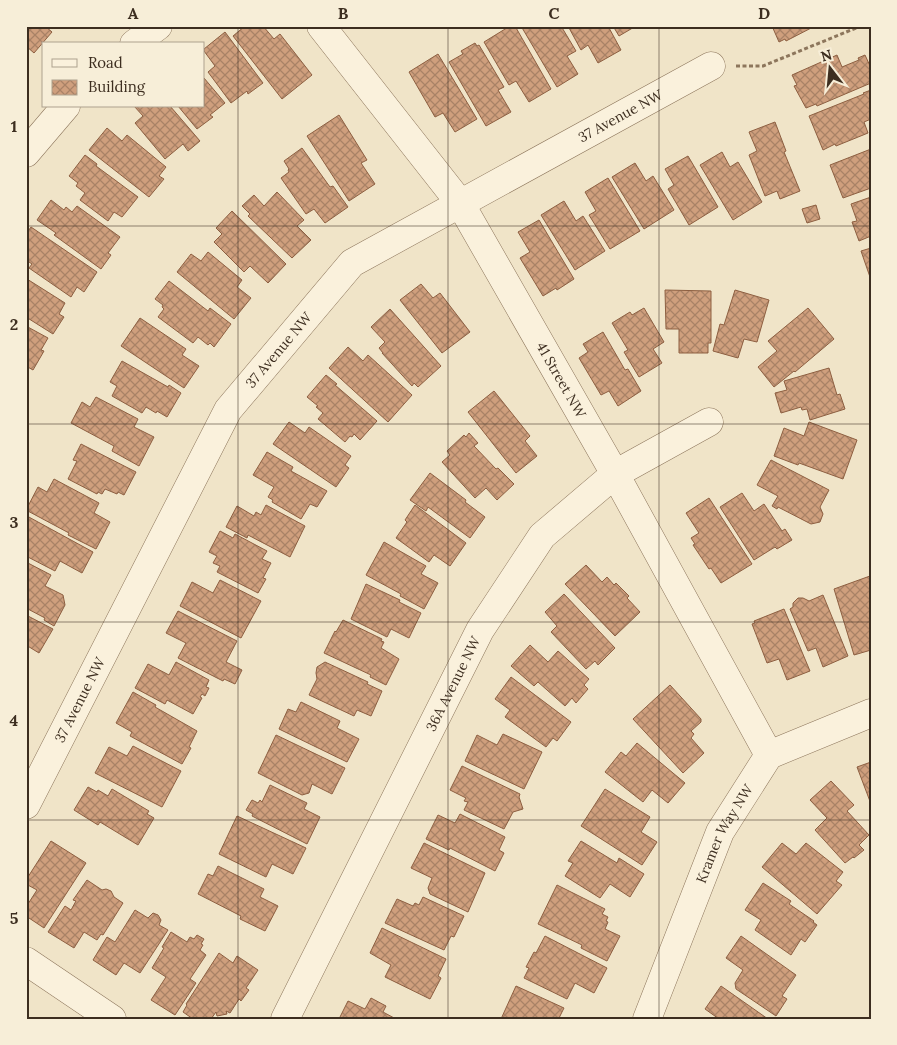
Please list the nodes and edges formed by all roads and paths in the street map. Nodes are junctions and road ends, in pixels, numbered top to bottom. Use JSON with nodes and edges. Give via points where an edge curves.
{"nodes":[{"id":1,"x":158,"y":26,"type":"edge"},
{"id":2,"x":321,"y":26,"type":"edge"},
{"id":3,"x":861,"y":26,"type":"edge"},
{"id":4,"x":137,"y":42,"type":"edge"},
{"id":5,"x":711,"y":66,"type":"joint"},
{"id":6,"x":64,"y":108,"type":"edge"},
{"id":7,"x":26,"y":152,"type":"edge"},
{"id":8,"x":460,"y":203,"type":"junction"},
{"id":9,"x":709,"y":422,"type":"dead end"},
{"id":10,"x":615,"y":474,"type":"junction"},
{"id":11,"x":871,"y":713,"type":"edge"},
{"id":12,"x":769,"y":754,"type":"junction"},
{"id":13,"x":26,"y":805,"type":"edge"},
{"id":14,"x":26,"y":961,"type":"edge"},
{"id":15,"x":112,"y":1019,"type":"edge"},
{"id":16,"x":286,"y":1019,"type":"edge"},
{"id":17,"x":647,"y":1019,"type":"edge"}],
"edges":[{"from":1,"to":4,"type":"street"},
{"from":2,"to":8,"type":"street","name":"41 Street NW"},
{"from":3,"to":5,"type":"path","via":[[763,66]]},
{"from":5,"to":8,"type":"street","name":"37 Avenue NW"},
{"from":6,"to":7,"type":"street"},
{"from":8,"to":10,"type":"street","name":"41 Street NW"},
{"from":8,"to":13,"type":"street","name":"37 Avenue NW","via":[[352,263],[228,410]]},
{"from":9,"to":10,"type":"street","name":"36A Avenue NW"},
{"from":10,"to":12,"type":"street","name":"41 Street NW"},
{"from":10,"to":16,"type":"street","name":"36A Avenue NW","via":[[542,536],[480,630]]},
{"from":11,"to":12,"type":"street"},
{"from":12,"to":17,"type":"street","name":"Kramer Way NW","via":[[720,832]]},
{"from":14,"to":15,"type":"street"}]}
